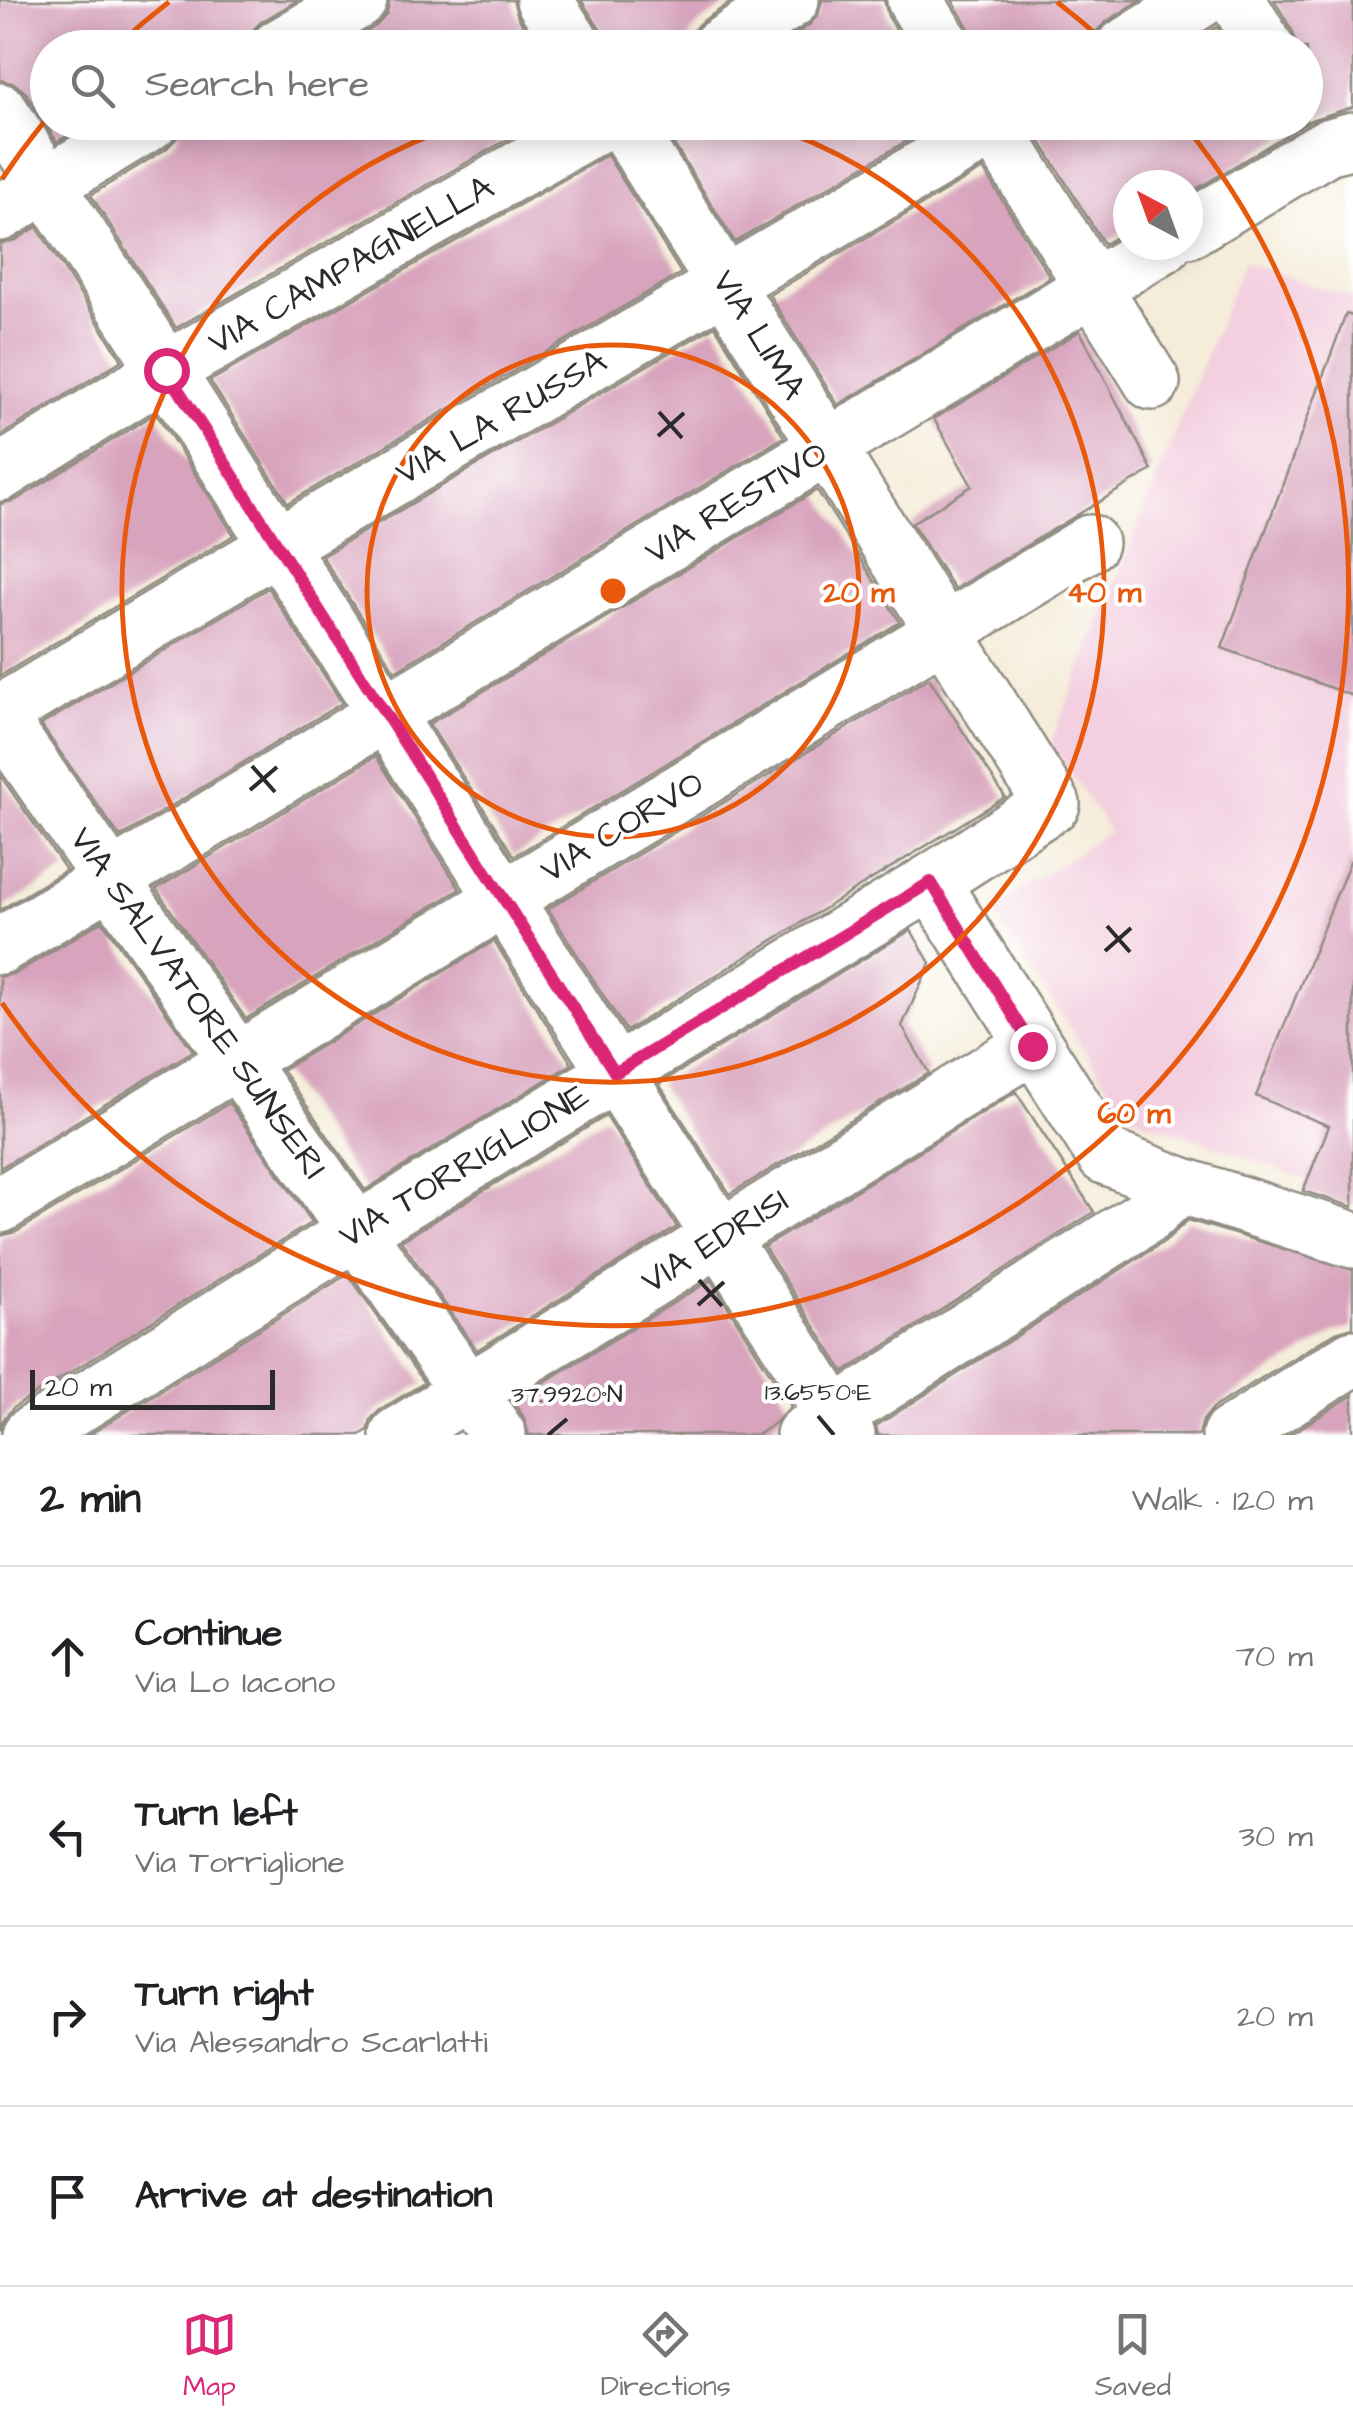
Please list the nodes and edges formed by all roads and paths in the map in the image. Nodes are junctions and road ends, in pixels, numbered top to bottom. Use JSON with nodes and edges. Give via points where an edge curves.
{"nodes":[{"id":1,"x":359,"y":0,"type":"edge"},
{"id":2,"x":544,"y":0,"type":"edge"},
{"id":3,"x":791,"y":0,"type":"edge"},
{"id":4,"x":915,"y":0,"type":"edge"},
{"id":5,"x":1200,"y":0,"type":"edge"},
{"id":6,"x":1237,"y":0,"type":"edge"},
{"id":7,"x":308,"y":30,"type":"edge"},
{"id":8,"x":563,"y":30,"type":"edge"},
{"id":9,"x":745,"y":30,"type":"edge"},
{"id":10,"x":933,"y":30,"type":"edge"},
{"id":11,"x":1152,"y":30,"type":"edge"},
{"id":12,"x":1255,"y":30,"type":"edge"},
{"id":13,"x":0,"y":111,"type":"edge"},
{"id":14,"x":120,"y":140,"type":"edge"},
{"id":15,"x":570,"y":140,"type":"edge"},
{"id":16,"x":635,"y":140,"type":"edge"},
{"id":17,"x":969,"y":140,"type":"edge"},
{"id":18,"x":1006,"y":140,"type":"edge"},
{"id":19,"x":1319,"y":140,"type":"edge"},
{"id":20,"x":46,"y":184,"type":"junction"},
{"id":21,"x":0,"y":213,"type":"edge"},
{"id":22,"x":1203,"y":220,"type":"edge"},
{"id":23,"x":1139,"y":260,"type":"edge"},
{"id":24,"x":728,"y":285,"type":"junction"},
{"id":25,"x":1093,"y":287,"type":"junction"},
{"id":26,"x":166,"y":370,"type":"junction"},
{"id":27,"x":1152,"y":382,"type":"dead end"},
{"id":28,"x":828,"y":447,"type":"junction"},
{"id":29,"x":0,"y":473,"type":"edge"},
{"id":30,"x":1090,"y":543,"type":"dead end"},
{"id":31,"x":278,"y":546,"type":"junction"},
{"id":32,"x":944,"y":632,"type":"junction"},
{"id":33,"x":384,"y":714,"type":"junction"},
{"id":34,"x":0,"y":716,"type":"edge"},
{"id":35,"x":1052,"y":804,"type":"joint"},
{"id":36,"x":111,"y":879,"type":"junction"},
{"id":37,"x":931,"y":882,"type":"junction"},
{"id":38,"x":504,"y":899,"type":"junction"},
{"id":39,"x":0,"y":946,"type":"edge"},
{"id":40,"x":1032,"y":1046,"type":"junction"},
{"id":41,"x":237,"y":1060,"type":"junction"},
{"id":42,"x":615,"y":1073,"type":"junction"},
{"id":43,"x":1180,"y":1185,"type":"junction"},
{"id":44,"x":0,"y":1205,"type":"edge"},
{"id":45,"x":356,"y":1231,"type":"junction"},
{"id":46,"x":720,"y":1238,"type":"junction"},
{"id":47,"x":1353,"y":1240,"type":"edge"},
{"id":48,"x":1353,"y":1358,"type":"edge"},
{"id":49,"x":483,"y":1414,"type":"edge"},
{"id":50,"x":828,"y":1428,"type":"edge"},
{"id":51,"x":30,"y":1435,"type":"edge"},
{"id":52,"x":398,"y":1435,"type":"edge"},
{"id":53,"x":1230,"y":1435,"type":"edge"}],
"edges":[{"from":1,"to":7,"type":"street"},
{"from":2,"to":8,"type":"street"},
{"from":3,"to":9,"type":"street"},
{"from":4,"to":10,"type":"street"},
{"from":5,"to":11,"type":"street"},
{"from":6,"to":12,"type":"street"},
{"from":13,"to":20,"type":"street"},
{"from":14,"to":20,"type":"street"},
{"from":15,"to":26,"type":"street","name":"VIA CAMPAGNELLA"},
{"from":16,"to":24,"type":"street","name":"VIA LIMA"},
{"from":17,"to":24,"type":"street","name":"VIA LA RUSSA"},
{"from":18,"to":25,"type":"street"},
{"from":19,"to":22,"type":"street"},
{"from":20,"to":21,"type":"street"},
{"from":20,"to":26,"type":"street"},
{"from":23,"to":25,"type":"street","name":"VIA RESTIVO"},
{"from":24,"to":28,"type":"street","name":"VIA LIMA"},
{"from":24,"to":31,"type":"street","name":"VIA LA RUSSA"},
{"from":25,"to":27,"type":"street"},
{"from":25,"to":28,"type":"street","name":"VIA RESTIVO"},
{"from":26,"to":29,"type":"street","name":"VIA CAMPAGNELLA"},
{"from":26,"to":31,"type":"street"},
{"from":28,"to":32,"type":"street","name":"VIA LIMA"},
{"from":28,"to":33,"type":"street","name":"VIA RESTIVO"},
{"from":30,"to":32,"type":"street","name":"VIA CORVO"},
{"from":31,"to":33,"type":"street"},
{"from":31,"to":34,"type":"street","name":"VIA LA RUSSA"},
{"from":32,"to":35,"type":"street","name":"VIA LIMA"},
{"from":32,"to":38,"type":"street","name":"VIA CORVO"},
{"from":33,"to":36,"type":"street","name":"VIA RESTIVO"},
{"from":33,"to":38,"type":"street"},
{"from":34,"to":36,"type":"street","name":"VIA SALVATORE SUNSERI"},
{"from":35,"to":37,"type":"street","name":"VIA TORRIGLIONE"},
{"from":36,"to":39,"type":"street","name":"VIA RESTIVO"},
{"from":36,"to":41,"type":"street","name":"VIA SALVATORE SUNSERI"},
{"from":37,"to":40,"type":"street"},
{"from":37,"to":42,"type":"street","name":"VIA TORRIGLIONE"},
{"from":38,"to":41,"type":"street","name":"VIA CORVO"},
{"from":38,"to":42,"type":"street"},
{"from":40,"to":43,"type":"street","via":[[1105,1156]]},
{"from":40,"to":46,"type":"street","name":"VIA EDRISI"},
{"from":41,"to":44,"type":"street","name":"VIA CORVO"},
{"from":41,"to":45,"type":"street","name":"VIA SALVATORE SUNSERI"},
{"from":42,"to":45,"type":"street","name":"VIA TORRIGLIONE"},
{"from":42,"to":46,"type":"street"},
{"from":43,"to":47,"type":"street"},
{"from":43,"to":50,"type":"street","via":[[1148,1215]]},
{"from":45,"to":49,"type":"street","name":"VIA SALVATORE SUNSERI"},
{"from":45,"to":51,"type":"street","name":"VIA TORRIGLIONE"},
{"from":46,"to":49,"type":"street","name":"VIA EDRISI"},
{"from":46,"to":50,"type":"street"},
{"from":48,"to":53,"type":"street"},
{"from":49,"to":52,"type":"street","name":"VIA EDRISI"}]}
